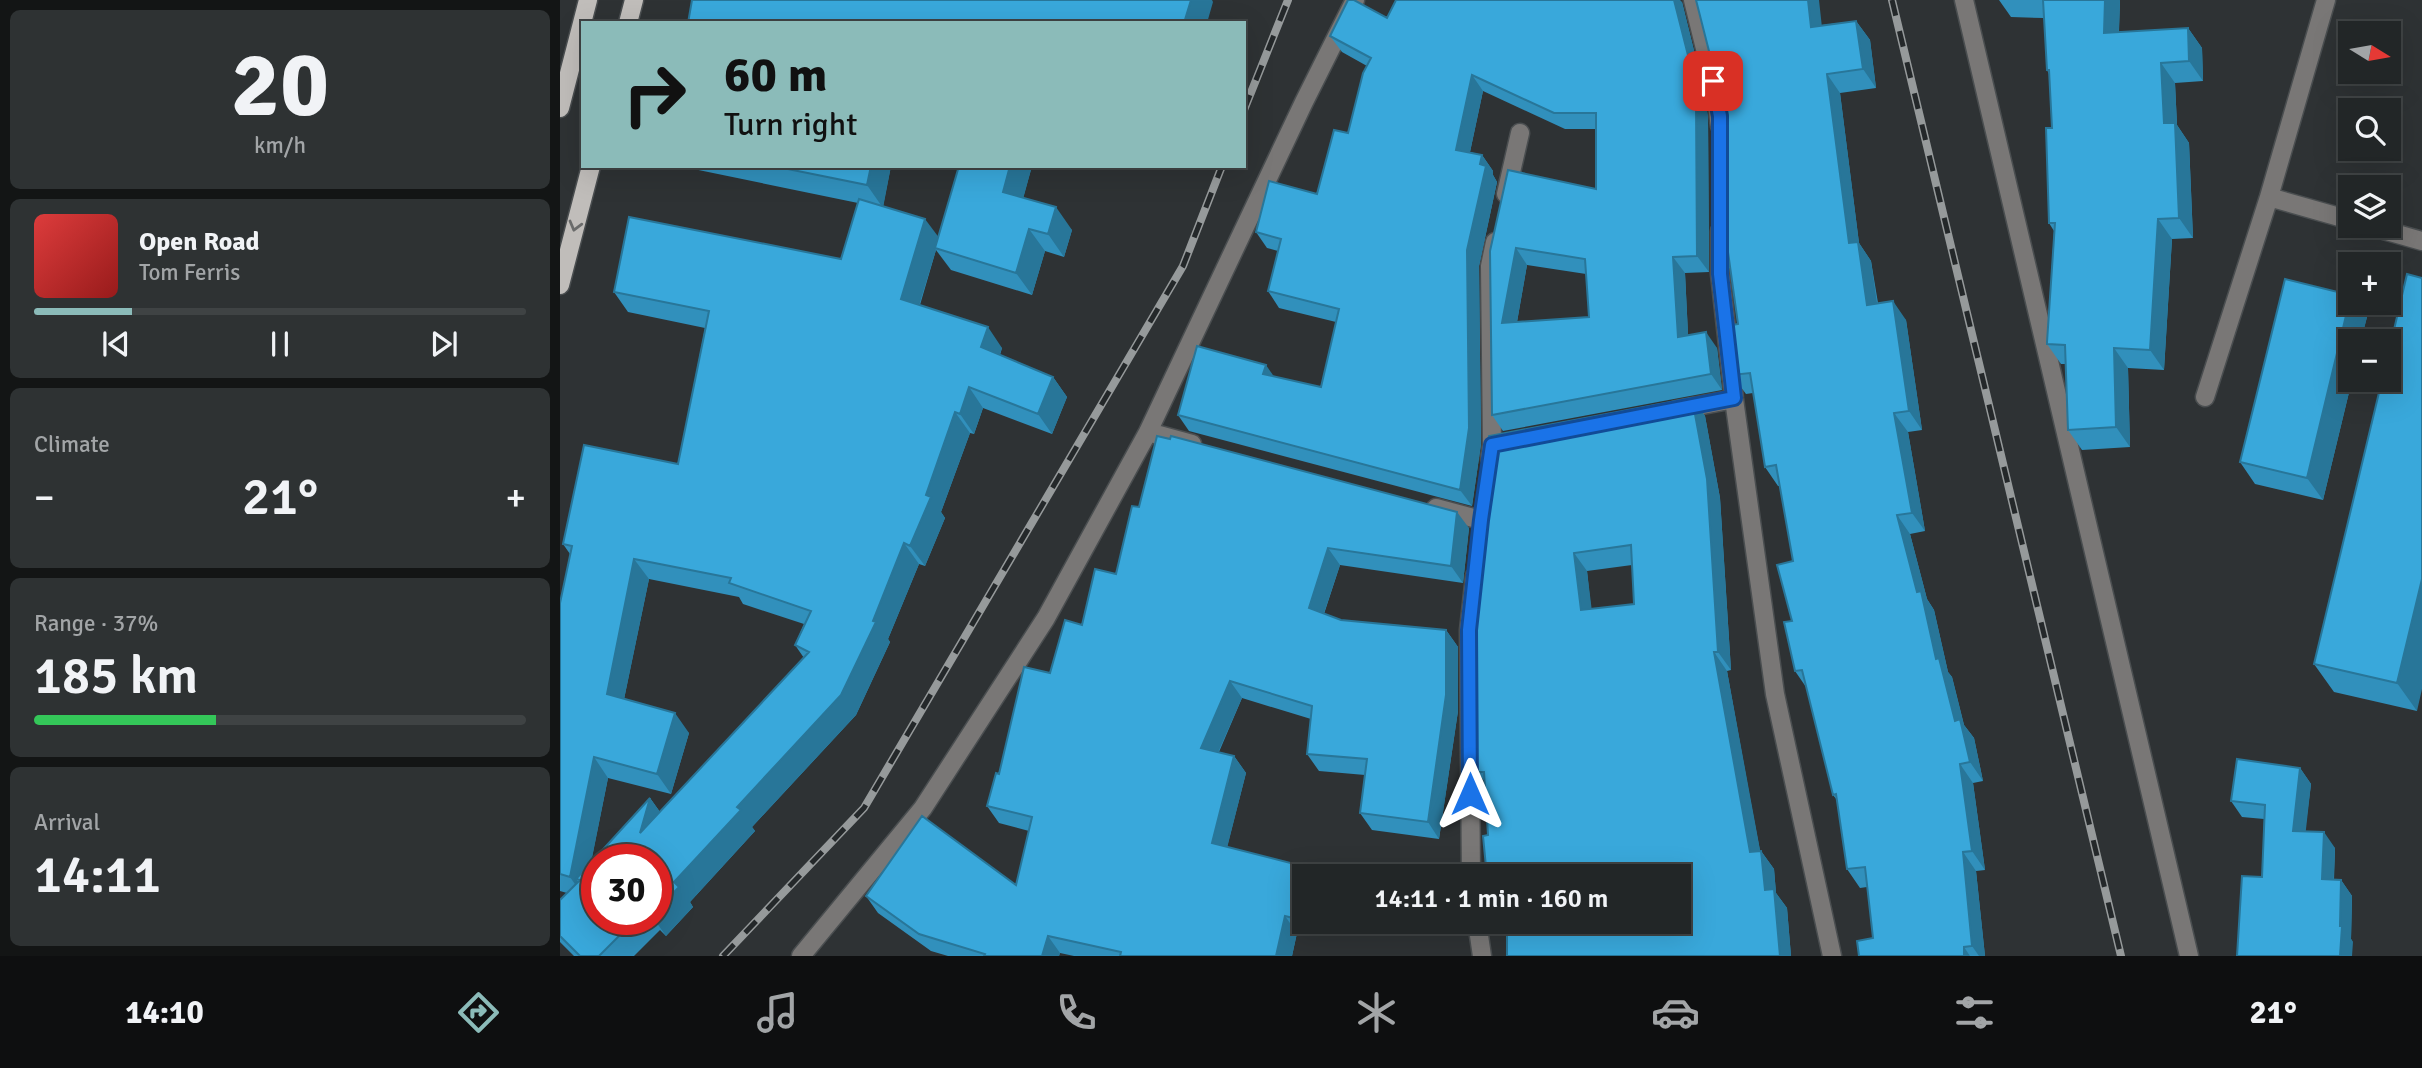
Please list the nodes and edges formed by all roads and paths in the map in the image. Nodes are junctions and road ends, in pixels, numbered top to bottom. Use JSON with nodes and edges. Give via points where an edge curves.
{"nodes":[{"id":1,"x":588,"y":0,"type":"edge"},
{"id":2,"x":634,"y":0,"type":"edge"},
{"id":3,"x":1355,"y":0,"type":"edge"},
{"id":4,"x":1693,"y":0,"type":"edge"},
{"id":5,"x":1964,"y":0,"type":"edge"},
{"id":6,"x":2326,"y":0,"type":"edge"},
{"id":7,"x":583,"y":21,"type":"edge"},
{"id":8,"x":629,"y":21,"type":"edge"},
{"id":9,"x":581,"y":27,"type":"edge"},
{"id":10,"x":560,"y":108,"type":"edge"},
{"id":11,"x":1520,"y":133,"type":"dead end"},
{"id":12,"x":1720,"y":143,"type":"edge"},
{"id":13,"x":590,"y":168,"type":"edge"},
{"id":14,"x":2269,"y":197,"type":"junction"},
{"id":15,"x":1720,"y":208,"type":"edge"},
{"id":16,"x":2338,"y":217,"type":"edge"},
{"id":17,"x":2401,"y":235,"type":"edge"},
{"id":18,"x":2422,"y":241,"type":"edge"},
{"id":19,"x":560,"y":285,"type":"edge"},
{"id":20,"x":2205,"y":397,"type":"dead end"},
{"id":21,"x":1734,"y":398,"type":"junction"},
{"id":22,"x":1654,"y":414,"type":"edge"},
{"id":23,"x":1148,"y":432,"type":"junction"},
{"id":24,"x":1214,"y":450,"type":"edge"},
{"id":25,"x":1489,"y":470,"type":"edge"},
{"id":26,"x":1414,"y":502,"type":"edge"},
{"id":27,"x":1481,"y":520,"type":"edge"},
{"id":28,"x":1476,"y":561,"type":"edge"},
{"id":29,"x":1471,"y":864,"type":"edge"},
{"id":30,"x":1479,"y":934,"type":"edge"},
{"id":31,"x":801,"y":956,"type":"edge"},
{"id":32,"x":1482,"y":956,"type":"edge"},
{"id":33,"x":1832,"y":956,"type":"edge"},
{"id":34,"x":2189,"y":956,"type":"edge"}],
"edges":[{"from":1,"to":7,"type":"main road"},
{"from":2,"to":8,"type":"main road"},
{"from":3,"to":23,"type":"street"},
{"from":4,"to":12,"type":"street","via":[[1720,116]]},
{"from":5,"to":34,"type":"street"},
{"from":6,"to":14,"type":"street"},
{"from":9,"to":10,"type":"main road"},
{"from":11,"to":25,"type":"street","via":[[1490,266],[1499,444]]},
{"from":13,"to":19,"type":"main road","one_way":true},
{"from":14,"to":16,"type":"street"},
{"from":14,"to":20,"type":"street"},
{"from":15,"to":21,"type":"street","via":[[1720,274]]},
{"from":17,"to":18,"type":"street"},
{"from":21,"to":22,"type":"street"},
{"from":21,"to":33,"type":"street","via":[[1775,694]]},
{"from":23,"to":24,"type":"street"},
{"from":23,"to":31,"type":"street","via":[[1046,618],[923,808]]},
{"from":26,"to":27,"type":"street"},
{"from":28,"to":29,"type":"street","via":[[1469,630]]},
{"from":30,"to":32,"type":"street"}]}
